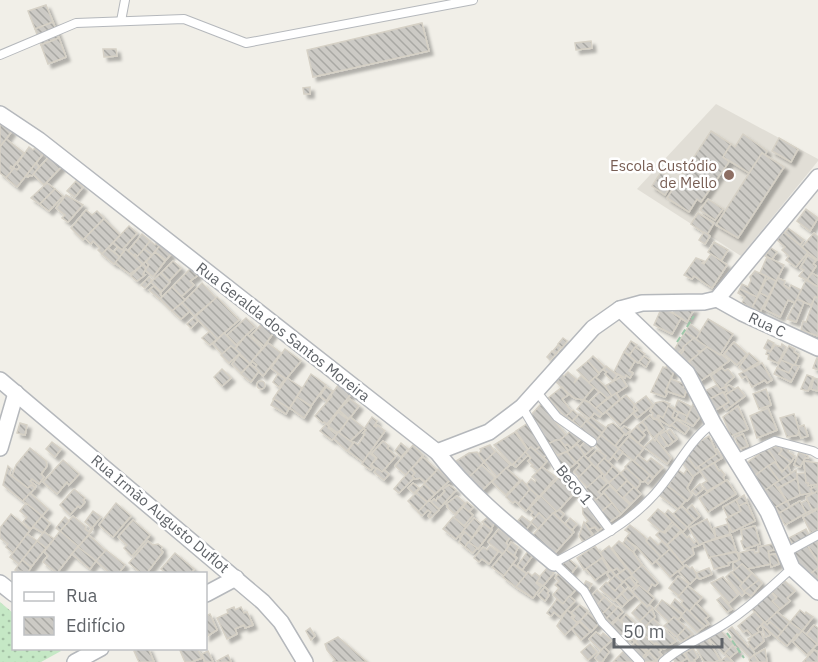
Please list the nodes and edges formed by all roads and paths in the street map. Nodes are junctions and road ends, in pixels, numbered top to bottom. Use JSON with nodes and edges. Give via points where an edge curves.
{"nodes":[{"id":1,"x":125,"y":0,"type":"edge"},
{"id":2,"x":473,"y":0,"type":"edge"},
{"id":3,"x":121,"y":21,"type":"junction"},
{"id":4,"x":0,"y":55,"type":"edge"},
{"id":5,"x":0,"y":114,"type":"edge"},
{"id":6,"x":818,"y":177,"type":"edge"},
{"id":7,"x":711,"y":300,"type":"junction"},
{"id":8,"x":620,"y":309,"type":"junction"},
{"id":9,"x":818,"y":348,"type":"edge"},
{"id":10,"x":669,"y":354,"type":"junction"},
{"id":11,"x":0,"y":380,"type":"edge"},
{"id":12,"x":536,"y":390,"type":"junction"},
{"id":13,"x":15,"y":393,"type":"junction"},
{"id":14,"x":522,"y":407,"type":"junction"},
{"id":15,"x":713,"y":423,"type":"junction"},
{"id":16,"x":592,"y":442,"type":"dead end"},
{"id":17,"x":0,"y":448,"type":"edge"},
{"id":18,"x":437,"y":452,"type":"junction"},
{"id":19,"x":818,"y":454,"type":"edge"},
{"id":20,"x":736,"y":459,"type":"junction"},
{"id":21,"x":611,"y":531,"type":"junction"},
{"id":22,"x":818,"y":535,"type":"edge"},
{"id":23,"x":785,"y":553,"type":"junction"},
{"id":24,"x":554,"y":562,"type":"junction"},
{"id":25,"x":792,"y":568,"type":"junction"},
{"id":26,"x":236,"y":578,"type":"junction"},
{"id":27,"x":0,"y":583,"type":"edge"},
{"id":28,"x":12,"y":592,"type":"edge"},
{"id":29,"x":818,"y":592,"type":"edge"},
{"id":30,"x":207,"y":593,"type":"edge"},
{"id":31,"x":722,"y":626,"type":"junction"},
{"id":32,"x":744,"y":658,"type":"dead end"},
{"id":33,"x":305,"y":662,"type":"edge"},
{"id":34,"x":640,"y":662,"type":"edge"},
{"id":35,"x":663,"y":662,"type":"edge"}],
"edges":[{"from":1,"to":3,"type":"lane"},
{"from":2,"to":3,"type":"lane","via":[[246,42],[184,19]]},
{"from":3,"to":4,"type":"lane","via":[[76,23]]},
{"from":5,"to":18,"type":"street","name":"Rua Geralda dos Santos Moreira","via":[[39,140]]},
{"from":6,"to":7,"type":"street"},
{"from":7,"to":8,"type":"street","via":[[642,303]]},
{"from":7,"to":9,"type":"street","name":"Rua C"},
{"from":7,"to":10,"type":"path"},
{"from":8,"to":10,"type":"street"},
{"from":8,"to":12,"type":"street","via":[[593,328]]},
{"from":10,"to":15,"type":"street","via":[[687,373]]},
{"from":11,"to":13,"type":"street","name":"Rua Irmão Augusto Duflot"},
{"from":12,"to":14,"type":"street"},
{"from":12,"to":16,"type":"lane","via":[[557,417]]},
{"from":13,"to":17,"type":"street"},
{"from":13,"to":26,"type":"street","name":"Rua Irmão Augusto Duflot"},
{"from":14,"to":18,"type":"street","via":[[489,432]]},
{"from":14,"to":21,"type":"lane","name":"Beco 1","via":[[558,469],[572,480]]},
{"from":15,"to":20,"type":"street"},
{"from":15,"to":21,"type":"lane","via":[[699,434],[653,497]]},
{"from":18,"to":24,"type":"street","name":"Rua Geralda dos Santos Moreira","via":[[485,503]]},
{"from":19,"to":20,"type":"lane","via":[[777,441]]},
{"from":20,"to":23,"type":"street","via":[[768,512]]},
{"from":21,"to":24,"type":"lane"},
{"from":22,"to":23,"type":"lane"},
{"from":23,"to":25,"type":"street"},
{"from":24,"to":34,"type":"lane","via":[[584,591],[602,622]]},
{"from":25,"to":29,"type":"street"},
{"from":25,"to":31,"type":"lane"},
{"from":26,"to":30,"type":"street"},
{"from":26,"to":33,"type":"street","name":"Rua Irmão Augusto Duflot","via":[[281,622]]},
{"from":27,"to":28,"type":"street"},
{"from":31,"to":32,"type":"path"},
{"from":31,"to":35,"type":"lane"}]}
